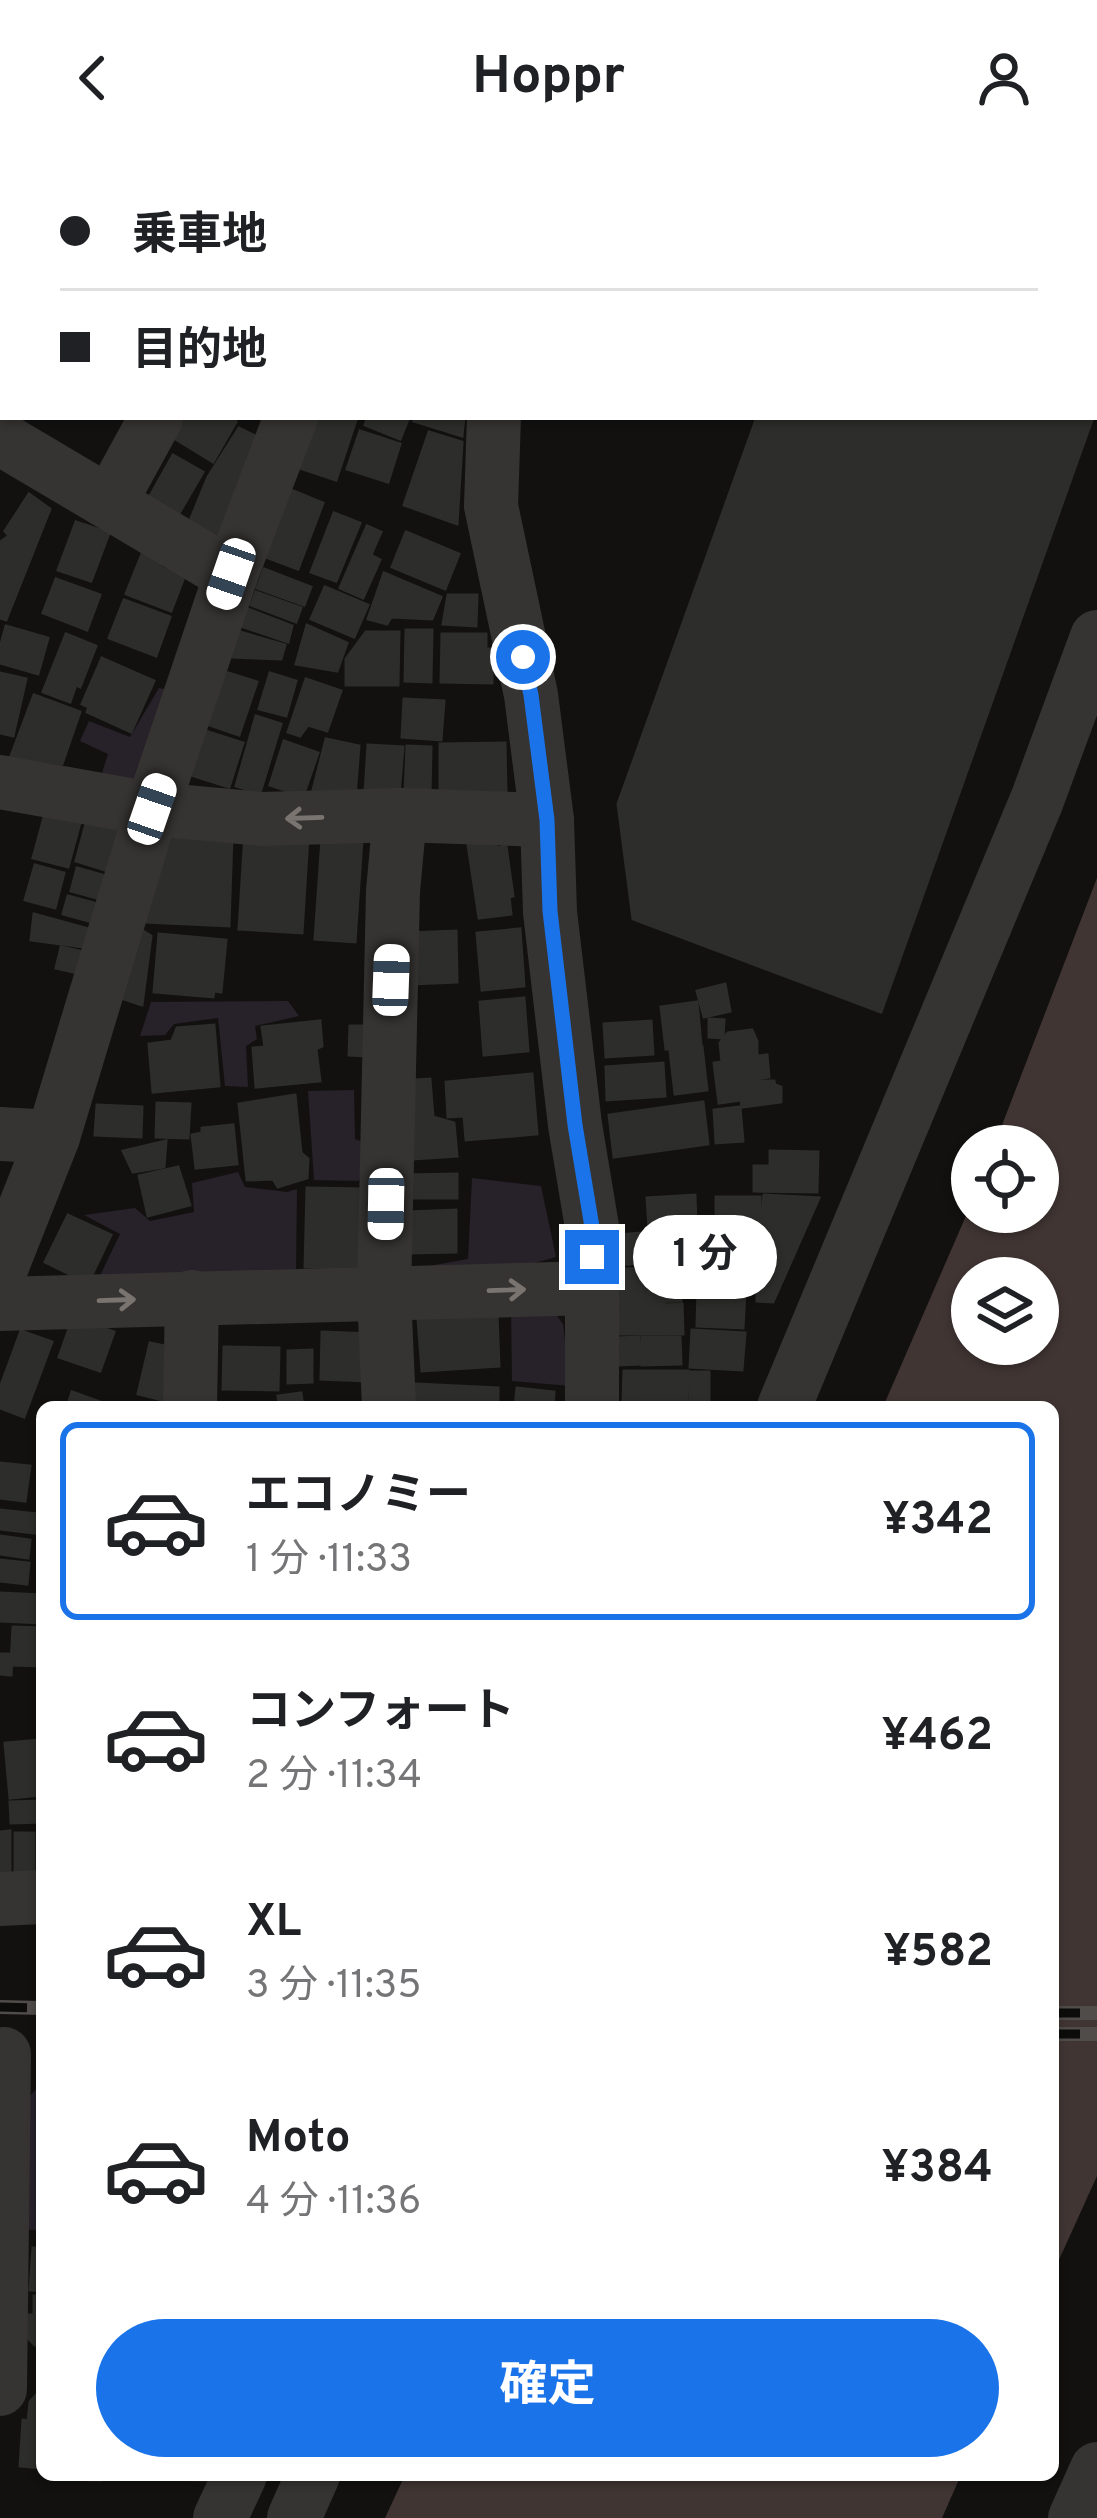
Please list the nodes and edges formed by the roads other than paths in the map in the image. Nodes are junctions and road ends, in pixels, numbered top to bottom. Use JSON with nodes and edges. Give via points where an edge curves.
{"nodes":[{"id":1,"x":155,"y":420,"type":"edge"},
{"id":2,"x":290,"y":420,"type":"edge"},
{"id":3,"x":494,"y":420,"type":"edge"},
{"id":4,"x":0,"y":438,"type":"edge"},
{"id":5,"x":110,"y":502,"type":"junction"},
{"id":6,"x":231,"y":574,"type":"junction"},
{"id":7,"x":1097,"y":637,"type":"edge"},
{"id":8,"x":0,"y":782,"type":"edge"},
{"id":9,"x":152,"y":809,"type":"junction"},
{"id":10,"x":400,"y":815,"type":"junction"},
{"id":11,"x":547,"y":820,"type":"junction"},
{"id":12,"x":26,"y":1135,"type":"edge"},
{"id":13,"x":0,"y":1271,"type":"edge"},
{"id":14,"x":592,"y":1288,"type":"junction"},
{"id":15,"x":384,"y":1294,"type":"junction"},
{"id":16,"x":192,"y":1297,"type":"junction"},
{"id":17,"x":0,"y":1304,"type":"edge"},
{"id":18,"x":190,"y":1401,"type":"edge"},
{"id":19,"x":389,"y":1401,"type":"edge"},
{"id":20,"x":592,"y":1401,"type":"edge"},
{"id":21,"x":786,"y":1401,"type":"edge"},
{"id":22,"x":36,"y":1897,"type":"edge"},
{"id":23,"x":0,"y":1899,"type":"edge"},
{"id":24,"x":15,"y":2054,"type":"edge"},
{"id":25,"x":0,"y":2368,"type":"edge"},
{"id":26,"x":36,"y":2371,"type":"edge"},
{"id":27,"x":0,"y":2389,"type":"edge"},
{"id":28,"x":1097,"y":2469,"type":"edge"},
{"id":29,"x":237,"y":2481,"type":"edge"},
{"id":30,"x":310,"y":2481,"type":"edge"},
{"id":31,"x":220,"y":2518,"type":"edge"},
{"id":32,"x":294,"y":2518,"type":"edge"},
{"id":33,"x":1075,"y":2518,"type":"edge"}],
"edges":[{"from":1,"to":5,"type":"street"},
{"from":2,"to":6,"type":"street"},
{"from":3,"to":11,"type":"street","via":[[491,506],[531,695]]},
{"from":4,"to":5,"type":"street"},
{"from":5,"to":6,"type":"street"},
{"from":6,"to":9,"type":"street"},
{"from":7,"to":21,"type":"street"},
{"from":8,"to":9,"type":"street"},
{"from":10,"to":9,"type":"street","one_way":true,"via":[[262,819]]},
{"from":9,"to":12,"type":"street"},
{"from":10,"to":11,"type":"street"},
{"from":10,"to":15,"type":"street"},
{"from":11,"to":14,"type":"street"},
{"from":12,"to":13,"type":"street"},
{"from":15,"to":14,"type":"street","one_way":true},
{"from":14,"to":20,"type":"street"},
{"from":15,"to":16,"type":"street"},
{"from":15,"to":19,"type":"street"},
{"from":17,"to":16,"type":"street","one_way":true},
{"from":16,"to":18,"type":"street"},
{"from":22,"to":23,"type":"street"},
{"from":24,"to":25,"type":"street"},
{"from":25,"to":26,"type":"street"},
{"from":25,"to":27,"type":"street"},
{"from":28,"to":33,"type":"street"},
{"from":29,"to":31,"type":"street"},
{"from":30,"to":32,"type":"street"}]}
